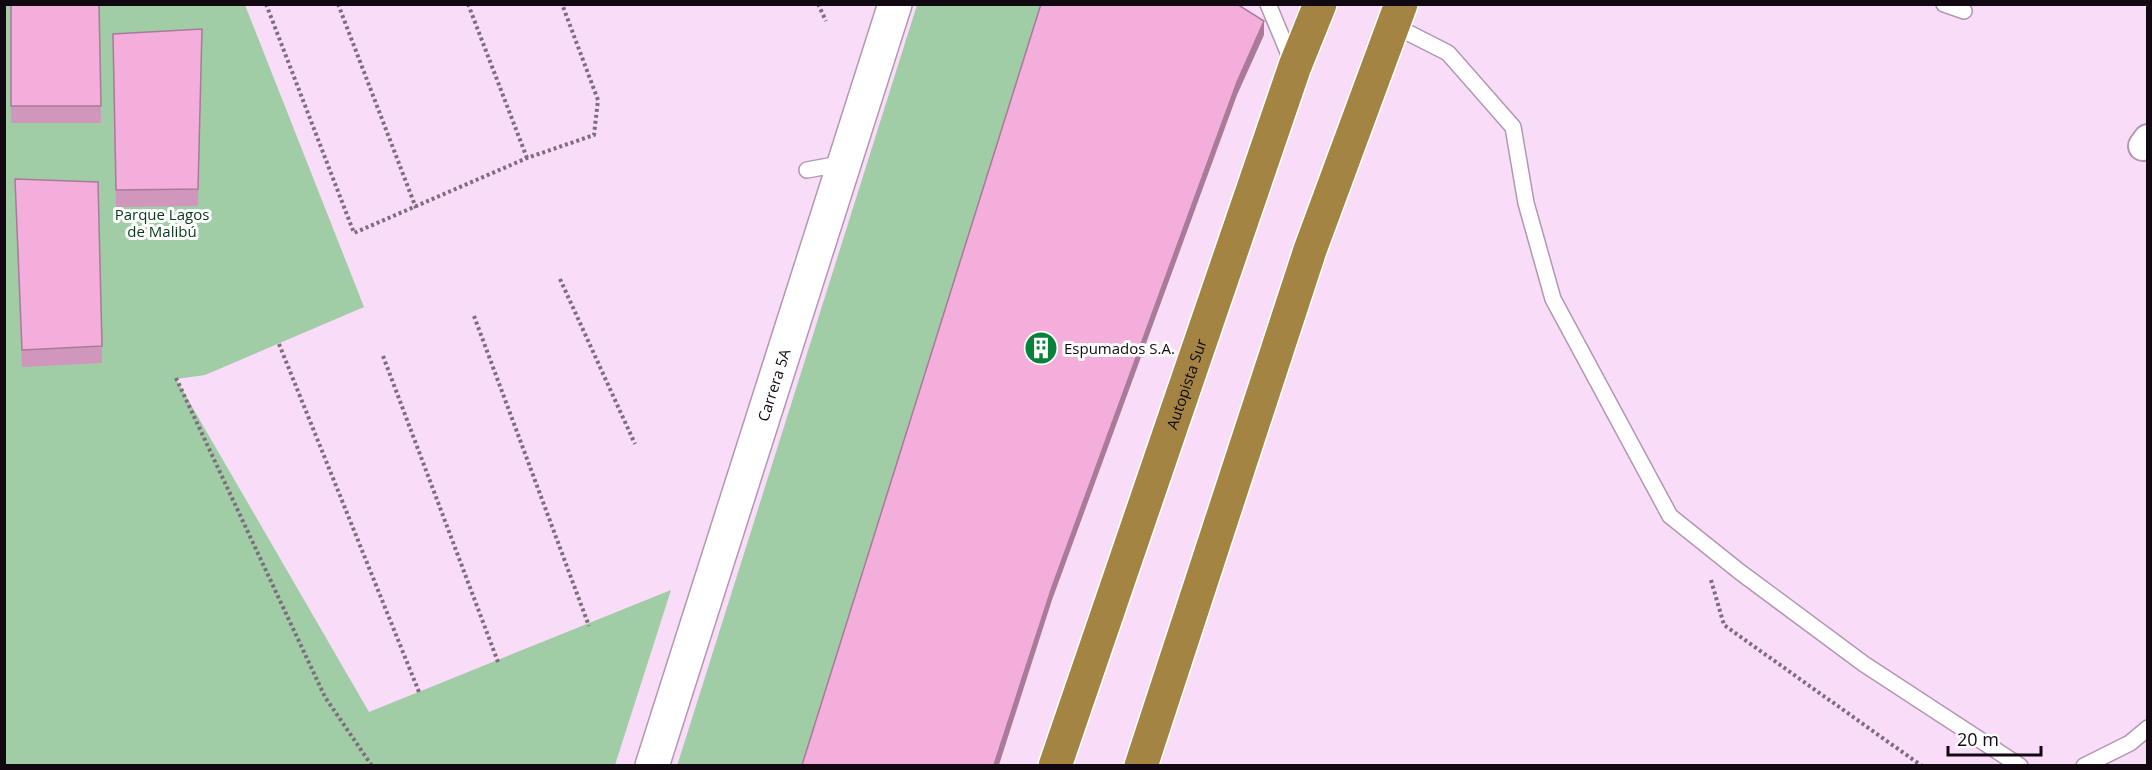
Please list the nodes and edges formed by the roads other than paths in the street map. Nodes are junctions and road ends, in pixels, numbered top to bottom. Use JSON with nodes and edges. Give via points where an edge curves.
{"nodes":[{"id":1,"x":895,"y":4,"type":"edge"},
{"id":2,"x":1268,"y":4,"type":"edge"},
{"id":3,"x":1320,"y":4,"type":"edge"},
{"id":4,"x":1944,"y":4,"type":"edge"},
{"id":5,"x":1964,"y":11,"type":"dead end"},
{"id":6,"x":1397,"y":14,"type":"edge"},
{"id":7,"x":1295,"y":66,"type":"junction"},
{"id":8,"x":845,"y":163,"type":"junction"},
{"id":9,"x":807,"y":170,"type":"dead end"},
{"id":10,"x":2148,"y":728,"type":"edge"},
{"id":11,"x":652,"y":765,"type":"edge"},
{"id":12,"x":1055,"y":765,"type":"edge"},
{"id":13,"x":1141,"y":765,"type":"edge"},
{"id":14,"x":2020,"y":765,"type":"edge"},
{"id":15,"x":2084,"y":765,"type":"edge"}],
"edges":[{"from":1,"to":8,"type":"main road","name":"Carrera 5A"},
{"from":2,"to":7,"type":"lane"},
{"from":3,"to":7,"type":"highway","name":"Autopista Sur"},
{"from":4,"to":5,"type":"lane"},
{"from":6,"to":13,"type":"highway","via":[[1310,250]]},
{"from":6,"to":14,"type":"lane","via":[[1448,53],[1513,127],[1526,203],[1553,299],[1670,516],[1864,664]]},
{"from":7,"to":12,"type":"highway","name":"Autopista Sur"},
{"from":8,"to":9,"type":"lane"},
{"from":8,"to":11,"type":"main road","name":"Carrera 5A"},
{"from":10,"to":15,"type":"lane","via":[[2130,742]]}]}
